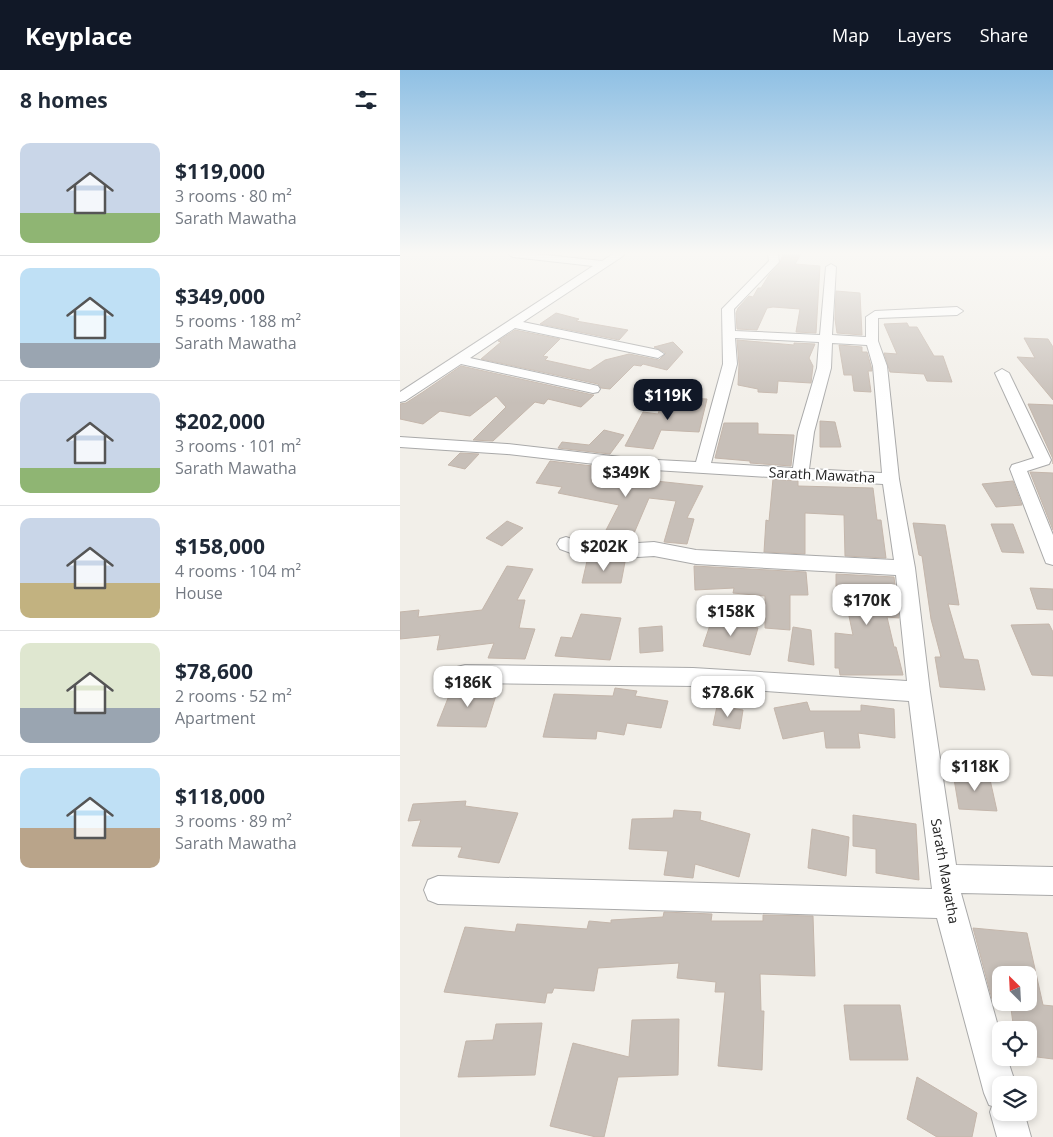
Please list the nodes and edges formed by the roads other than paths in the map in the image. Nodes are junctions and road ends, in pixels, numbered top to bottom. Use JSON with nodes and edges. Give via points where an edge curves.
{"nodes":[{"id":1,"x":543,"y":304,"type":"edge"},
{"id":2,"x":733,"y":304,"type":"edge"},
{"id":3,"x":829,"y":304,"type":"edge"},
{"id":4,"x":957,"y":311,"type":"dead end"},
{"id":5,"x":513,"y":324,"type":"junction"},
{"id":6,"x":729,"y":334,"type":"junction"},
{"id":7,"x":827,"y":337,"type":"junction"},
{"id":8,"x":872,"y":341,"type":"junction"},
{"id":9,"x":658,"y":354,"type":"dead end"},
{"id":10,"x":458,"y":359,"type":"junction"},
{"id":11,"x":1002,"y":373,"type":"dead end"},
{"id":12,"x":400,"y":381,"type":"edge"},
{"id":13,"x":419,"y":385,"type":"junction"},
{"id":14,"x":593,"y":389,"type":"dead end"},
{"id":15,"x":400,"y":398,"type":"edge"},
{"id":16,"x":400,"y":442,"type":"edge"},
{"id":17,"x":1048,"y":460,"type":"edge"},
{"id":18,"x":702,"y":468,"type":"junction"},
{"id":19,"x":800,"y":474,"type":"junction"},
{"id":20,"x":891,"y":479,"type":"junction"},
{"id":21,"x":566,"y":544,"type":"dead end"},
{"id":22,"x":1053,"y":558,"type":"edge"},
{"id":23,"x":905,"y":568,"type":"junction"},
{"id":24,"x":466,"y":674,"type":"dead end"},
{"id":25,"x":919,"y":692,"type":"junction"},
{"id":26,"x":1053,"y":881,"type":"edge"},
{"id":27,"x":438,"y":890,"type":"dead end"},
{"id":28,"x":946,"y":891,"type":"junction"},
{"id":29,"x":996,"y":1076,"type":"edge"},
{"id":30,"x":1010,"y":1121,"type":"edge"},
{"id":31,"x":1014,"y":1137,"type":"edge"}],
"edges":[{"from":1,"to":5,"type":"street"},
{"from":2,"to":6,"type":"street","via":[[728,309]]},
{"from":3,"to":7,"type":"street"},
{"from":4,"to":8,"type":"street","via":[[874,316]]},
{"from":5,"to":9,"type":"street"},
{"from":5,"to":10,"type":"street"},
{"from":6,"to":7,"type":"street"},
{"from":6,"to":18,"type":"street","via":[[730,364]]},
{"from":7,"to":8,"type":"street"},
{"from":7,"to":19,"type":"street","via":[[824,368],[806,432]]},
{"from":8,"to":20,"type":"street","via":[[880,366]]},
{"from":10,"to":13,"type":"street"},
{"from":10,"to":14,"type":"street"},
{"from":11,"to":17,"type":"street"},
{"from":12,"to":13,"type":"street"},
{"from":13,"to":15,"type":"street"},
{"from":16,"to":18,"type":"street","name":"Sarath Mawatha"},
{"from":17,"to":22,"type":"street","via":[[1018,469]]},
{"from":18,"to":19,"type":"street","name":"Sarath Mawatha"},
{"from":19,"to":20,"type":"street","name":"Sarath Mawatha"},
{"from":20,"to":23,"type":"street","name":"Sarath Mawatha"},
{"from":21,"to":23,"type":"street","via":[[590,553],[654,549],[696,557]]},
{"from":23,"to":25,"type":"street","name":"Sarath Mawatha"},
{"from":24,"to":25,"type":"street","via":[[693,677]]},
{"from":25,"to":28,"type":"street","name":"Sarath Mawatha"},
{"from":26,"to":28,"type":"street"},
{"from":27,"to":28,"type":"street"},
{"from":28,"to":29,"type":"street","name":"Sarath Mawatha"},
{"from":30,"to":31,"type":"street"}]}
